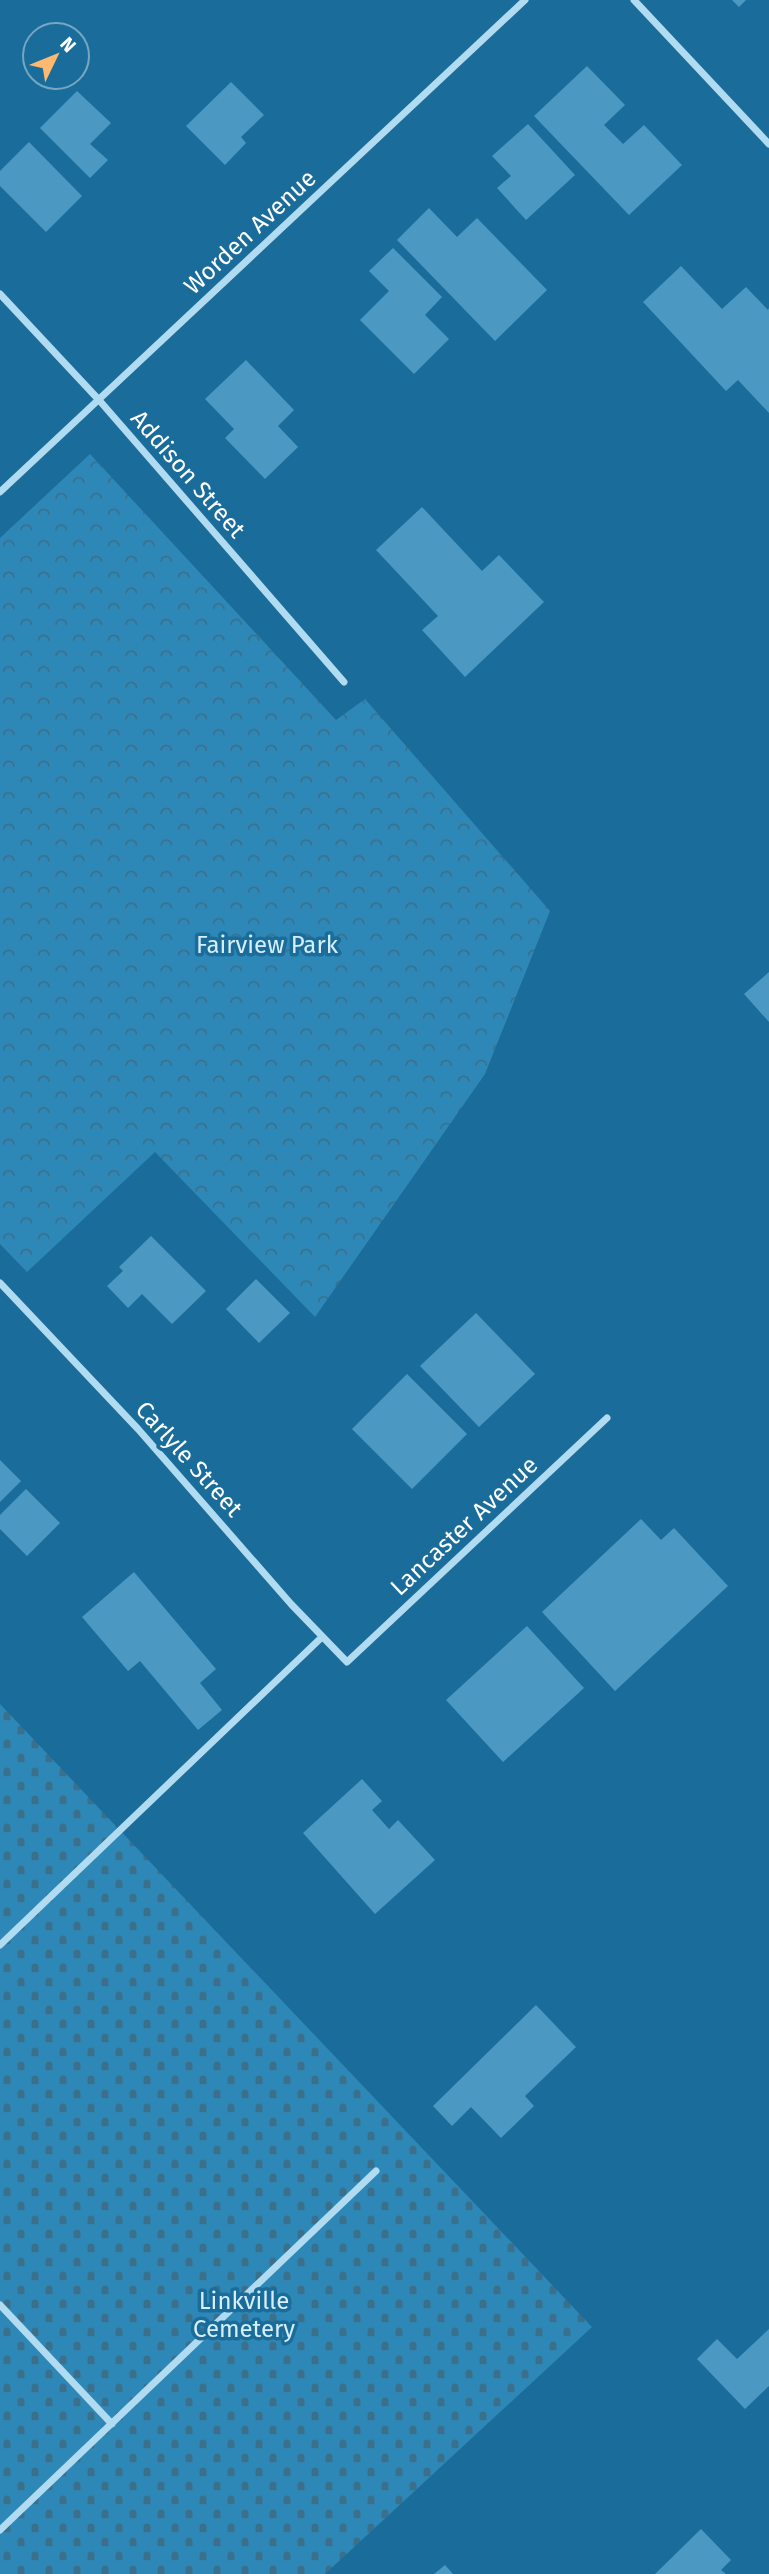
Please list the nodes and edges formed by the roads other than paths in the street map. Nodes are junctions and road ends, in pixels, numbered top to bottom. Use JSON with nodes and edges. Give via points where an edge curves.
{"nodes":[{"id":1,"x":525,"y":0,"type":"edge"},
{"id":2,"x":634,"y":0,"type":"edge"},
{"id":3,"x":769,"y":144,"type":"edge"},
{"id":4,"x":0,"y":294,"type":"edge"},
{"id":5,"x":99,"y":400,"type":"junction"},
{"id":6,"x":0,"y":492,"type":"edge"},
{"id":7,"x":344,"y":682,"type":"dead end"},
{"id":8,"x":0,"y":1283,"type":"edge"},
{"id":9,"x":607,"y":1418,"type":"dead end"},
{"id":10,"x":322,"y":1637,"type":"junction"},
{"id":11,"x":347,"y":1662,"type":"joint"},
{"id":12,"x":0,"y":1945,"type":"edge"},
{"id":13,"x":376,"y":2171,"type":"dead end"},
{"id":14,"x":0,"y":2305,"type":"edge"},
{"id":15,"x":112,"y":2424,"type":"junction"},
{"id":16,"x":0,"y":2530,"type":"edge"}],
"edges":[{"from":1,"to":5,"type":"street","name":"Worden Avenue"},
{"from":2,"to":3,"type":"street"},
{"from":4,"to":5,"type":"street","name":"Addison Street"},
{"from":5,"to":6,"type":"street","name":"Worden Avenue"},
{"from":5,"to":7,"type":"street","name":"Addison Street"},
{"from":8,"to":10,"type":"street","name":"Carlyle Street","via":[[138,1429]]},
{"from":9,"to":11,"type":"street","name":"Lancaster Avenue"},
{"from":10,"to":11,"type":"street","name":"Carlyle Street"},
{"from":10,"to":12,"type":"street"},
{"from":13,"to":15,"type":"street"},
{"from":14,"to":15,"type":"street"},
{"from":15,"to":16,"type":"street"}]}
